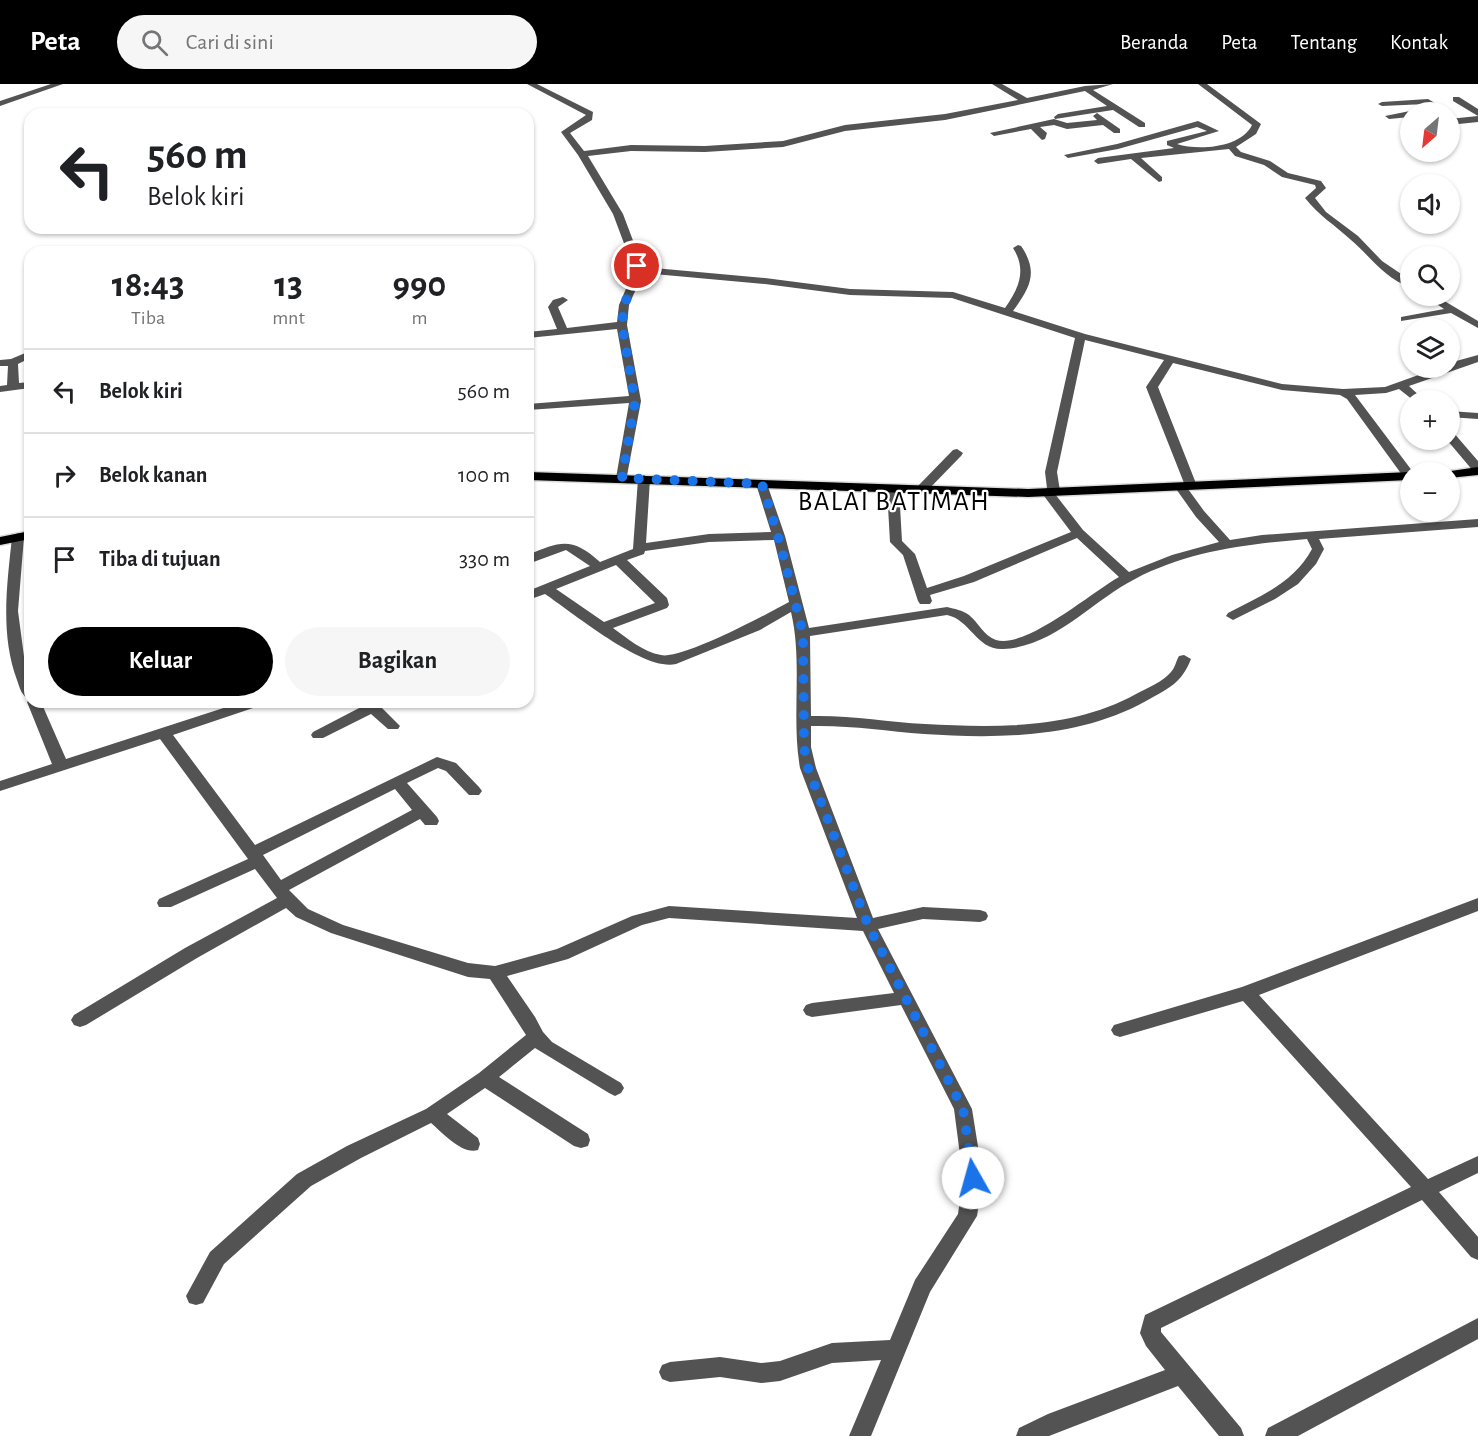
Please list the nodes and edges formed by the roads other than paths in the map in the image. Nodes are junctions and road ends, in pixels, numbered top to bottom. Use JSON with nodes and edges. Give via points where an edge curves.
{"nodes":[{"id":1,"x":58,"y":84,"type":"edge"},
{"id":2,"x":531,"y":84,"type":"edge"},
{"id":3,"x":996,"y":84,"type":"edge"},
{"id":4,"x":1109,"y":84,"type":"edge"},
{"id":5,"x":1202,"y":84,"type":"edge"},
{"id":6,"x":1085,"y":88,"type":"junction"},
{"id":7,"x":1456,"y":99,"type":"dead end"},
{"id":8,"x":1025,"y":100,"type":"junction"},
{"id":9,"x":1400,"y":103,"type":"edge"},
{"id":10,"x":0,"y":104,"type":"edge"},
{"id":11,"x":1382,"y":104,"type":"dead end"},
{"id":12,"x":1115,"y":107,"type":"junction"},
{"id":13,"x":1089,"y":111,"type":"junction"},
{"id":14,"x":1478,"y":113,"type":"edge"},
{"id":15,"x":1400,"y":115,"type":"edge"},
{"id":16,"x":1389,"y":116,"type":"dead end"},
{"id":17,"x":1058,"y":117,"type":"dead end"},
{"id":18,"x":1478,"y":119,"type":"edge"},
{"id":19,"x":1460,"y":121,"type":"edge"},
{"id":20,"x":1104,"y":122,"type":"junction"},
{"id":21,"x":1143,"y":125,"type":"dead end"},
{"id":22,"x":1032,"y":126,"type":"junction"},
{"id":23,"x":1117,"y":131,"type":"dead end"},
{"id":24,"x":994,"y":133,"type":"dead end"},
{"id":25,"x":1157,"y":136,"type":"junction"},
{"id":26,"x":1042,"y":137,"type":"dead end"},
{"id":27,"x":1170,"y":143,"type":"junction"},
{"id":28,"x":1231,"y":146,"type":"junction"},
{"id":29,"x":1182,"y":150,"type":"junction"},
{"id":30,"x":582,"y":154,"type":"junction"},
{"id":31,"x":1068,"y":156,"type":"dead end"},
{"id":32,"x":1133,"y":156,"type":"junction"},
{"id":33,"x":1098,"y":161,"type":"dead end"},
{"id":34,"x":1159,"y":179,"type":"dead end"},
{"id":35,"x":1018,"y":248,"type":"dead end"},
{"id":36,"x":639,"y":270,"type":"junction"},
{"id":37,"x":1400,"y":277,"type":"edge"},
{"id":38,"x":563,"y":300,"type":"dead end"},
{"id":39,"x":1446,"y":306,"type":"edge"},
{"id":40,"x":1453,"y":310,"type":"junction"},
{"id":41,"x":1008,"y":312,"type":"junction"},
{"id":42,"x":1410,"y":318,"type":"edge"},
{"id":43,"x":622,"y":325,"type":"junction"},
{"id":44,"x":1478,"y":325,"type":"edge"},
{"id":45,"x":563,"y":331,"type":"junction"},
{"id":46,"x":534,"y":334,"type":"edge"},
{"id":47,"x":1081,"y":336,"type":"junction"},
{"id":48,"x":24,"y":357,"type":"edge"},
{"id":49,"x":1170,"y":358,"type":"junction"},
{"id":50,"x":1478,"y":358,"type":"edge"},
{"id":51,"x":13,"y":362,"type":"junction"},
{"id":52,"x":0,"y":363,"type":"edge"},
{"id":53,"x":1460,"y":363,"type":"edge"},
{"id":54,"x":1419,"y":378,"type":"edge"},
{"id":55,"x":1401,"y":385,"type":"junction"},
{"id":56,"x":24,"y":386,"type":"edge"},
{"id":57,"x":13,"y":387,"type":"junction"},
{"id":58,"x":0,"y":389,"type":"edge"},
{"id":59,"x":1407,"y":390,"type":"edge"},
{"id":60,"x":1343,"y":392,"type":"junction"},
{"id":61,"x":635,"y":399,"type":"junction"},
{"id":62,"x":534,"y":407,"type":"edge"},
{"id":63,"x":1460,"y":415,"type":"edge"},
{"id":64,"x":1478,"y":416,"type":"edge"},
{"id":65,"x":1460,"y":448,"type":"edge"},
{"id":66,"x":957,"y":453,"type":"dead end"},
{"id":67,"x":1400,"y":463,"type":"edge"},
{"id":68,"x":1478,"y":470,"type":"edge"},
{"id":69,"x":1460,"y":472,"type":"edge"},
{"id":70,"x":534,"y":476,"type":"edge"},
{"id":71,"x":1400,"y":476,"type":"edge"},
{"id":72,"x":622,"y":478,"type":"junction"},
{"id":73,"x":644,"y":479,"type":"junction"},
{"id":74,"x":762,"y":484,"type":"junction"},
{"id":75,"x":1185,"y":486,"type":"junction"},
{"id":76,"x":893,"y":489,"type":"junction"},
{"id":77,"x":921,"y":490,"type":"junction"},
{"id":78,"x":1051,"y":492,"type":"junction"},
{"id":79,"x":1478,"y":523,"type":"edge"},
{"id":80,"x":1079,"y":533,"type":"junction"},
{"id":81,"x":1311,"y":535,"type":"junction"},
{"id":82,"x":24,"y":536,"type":"edge"},
{"id":83,"x":778,"y":536,"type":"junction"},
{"id":84,"x":0,"y":541,"type":"edge"},
{"id":85,"x":1227,"y":544,"type":"junction"},
{"id":86,"x":640,"y":548,"type":"junction"},
{"id":87,"x":534,"y":558,"type":"edge"},
{"id":88,"x":619,"y":560,"type":"junction"},
{"id":89,"x":599,"y":568,"type":"junction"},
{"id":90,"x":1127,"y":577,"type":"junction"},
{"id":91,"x":546,"y":589,"type":"junction"},
{"id":92,"x":923,"y":593,"type":"junction"},
{"id":93,"x":534,"y":594,"type":"edge"},
{"id":94,"x":796,"y":603,"type":"junction"},
{"id":95,"x":928,"y":612,"type":"junction"},
{"id":96,"x":1233,"y":616,"type":"dead end"},
{"id":97,"x":603,"y":627,"type":"junction"},
{"id":98,"x":803,"y":633,"type":"junction"},
{"id":99,"x":1185,"y":659,"type":"dead end"},
{"id":100,"x":24,"y":679,"type":"edge"},
{"id":101,"x":37,"y":708,"type":"edge"},
{"id":102,"x":238,"y":708,"type":"edge"},
{"id":103,"x":367,"y":708,"type":"edge"},
{"id":104,"x":377,"y":708,"type":"edge"},
{"id":105,"x":804,"y":721,"type":"junction"},
{"id":106,"x":393,"y":726,"type":"dead end"},
{"id":107,"x":163,"y":732,"type":"junction"},
{"id":108,"x":318,"y":735,"type":"dead end"},
{"id":109,"x":61,"y":766,"type":"junction"},
{"id":110,"x":397,"y":782,"type":"junction"},
{"id":111,"x":0,"y":786,"type":"edge"},
{"id":112,"x":474,"y":790,"type":"dead end"},
{"id":113,"x":254,"y":857,"type":"junction"},
{"id":114,"x":282,"y":894,"type":"junction"},
{"id":115,"x":165,"y":903,"type":"dead end"},
{"id":116,"x":1478,"y":904,"type":"edge"},
{"id":117,"x":980,"y":915,"type":"dead end"},
{"id":118,"x":868,"y":925,"type":"junction"},
{"id":119,"x":495,"y":973,"type":"junction"},
{"id":120,"x":1246,"y":993,"type":"junction"},
{"id":121,"x":905,"y":998,"type":"junction"},
{"id":122,"x":812,"y":1010,"type":"dead end"},
{"id":123,"x":80,"y":1020,"type":"dead end"},
{"id":124,"x":1120,"y":1030,"type":"dead end"},
{"id":125,"x":536,"y":1037,"type":"junction"},
{"id":126,"x":485,"y":1078,"type":"junction"},
{"id":127,"x":615,"y":1088,"type":"dead end"},
{"id":128,"x":433,"y":1114,"type":"junction"},
{"id":129,"x":581,"y":1140,"type":"dead end"},
{"id":130,"x":471,"y":1144,"type":"dead end"},
{"id":131,"x":1478,"y":1164,"type":"edge"},
{"id":132,"x":1424,"y":1190,"type":"junction"},
{"id":133,"x":1478,"y":1251,"type":"edge"},
{"id":134,"x":196,"y":1296,"type":"dead end"},
{"id":135,"x":1478,"y":1328,"type":"edge"},
{"id":136,"x":896,"y":1349,"type":"junction"},
{"id":137,"x":670,"y":1372,"type":"dead end"},
{"id":138,"x":1182,"y":1374,"type":"junction"},
{"id":139,"x":860,"y":1436,"type":"edge"},
{"id":140,"x":1027,"y":1436,"type":"edge"},
{"id":141,"x":1233,"y":1436,"type":"edge"},
{"id":142,"x":1276,"y":1436,"type":"edge"}],
"edges":[{"from":1,"to":10,"type":"street"},
{"from":2,"to":30,"type":"street","via":[[590,114],[565,132]]},
{"from":3,"to":8,"type":"street"},
{"from":4,"to":6,"type":"street"},
{"from":5,"to":28,"type":"street","via":[[1257,124],[1253,132]]},
{"from":6,"to":8,"type":"street"},
{"from":6,"to":12,"type":"street"},
{"from":7,"to":14,"type":"street"},
{"from":8,"to":30,"type":"street","via":[[945,117],[854,127],[783,144],[631,148]]},
{"from":9,"to":11,"type":"street"},
{"from":12,"to":13,"type":"street"},
{"from":12,"to":21,"type":"street"},
{"from":13,"to":17,"type":"street"},
{"from":13,"to":20,"type":"street"},
{"from":15,"to":16,"type":"street"},
{"from":18,"to":19,"type":"street"},
{"from":20,"to":22,"type":"street"},
{"from":20,"to":23,"type":"street"},
{"from":22,"to":24,"type":"street"},
{"from":22,"to":26,"type":"street","via":[[1044,133]]},
{"from":25,"to":27,"type":"street"},
{"from":25,"to":27,"type":"street","via":[[1199,124],[1215,131]]},
{"from":25,"to":31,"type":"street"},
{"from":27,"to":29,"type":"street"},
{"from":28,"to":29,"type":"street"},
{"from":28,"to":37,"type":"street","via":[[1238,154],[1267,163],[1285,175],[1318,183],[1321,188],[1310,200],[1378,263]]},
{"from":29,"to":32,"type":"street"},
{"from":30,"to":36,"type":"street","via":[[620,219]]},
{"from":32,"to":33,"type":"street"},
{"from":32,"to":34,"type":"street"},
{"from":35,"to":41,"type":"street","via":[[1027,265],[1027,279]]},
{"from":36,"to":41,"type":"street","via":[[850,292],[953,295]]},
{"from":36,"to":43,"type":"street","via":[[624,305]]},
{"from":38,"to":45,"type":"street","via":[[553,307]]},
{"from":39,"to":40,"type":"street"},
{"from":40,"to":42,"type":"street"},
{"from":40,"to":44,"type":"street"},
{"from":41,"to":47,"type":"street"},
{"from":43,"to":45,"type":"street"},
{"from":43,"to":61,"type":"street"},
{"from":45,"to":46,"type":"street"},
{"from":47,"to":49,"type":"street"},
{"from":47,"to":78,"type":"street","via":[[1051,472]]},
{"from":48,"to":51,"type":"street"},
{"from":49,"to":60,"type":"street","via":[[1290,389]]},
{"from":49,"to":75,"type":"street","via":[[1152,387]]},
{"from":50,"to":53,"type":"street"},
{"from":51,"to":52,"type":"street"},
{"from":51,"to":57,"type":"street"},
{"from":54,"to":55,"type":"street"},
{"from":55,"to":59,"type":"street"},
{"from":55,"to":60,"type":"street","via":[[1369,392]]},
{"from":56,"to":57,"type":"street"},
{"from":57,"to":58,"type":"street"},
{"from":60,"to":67,"type":"street","via":[[1351,397]]},
{"from":61,"to":62,"type":"street"},
{"from":61,"to":72,"type":"street"},
{"from":63,"to":64,"type":"street"},
{"from":65,"to":68,"type":"street"},
{"from":66,"to":77,"type":"street"},
{"from":68,"to":69,"type":"main road"},
{"from":70,"to":72,"type":"main road"},
{"from":71,"to":75,"type":"main road"},
{"from":72,"to":73,"type":"main road"},
{"from":73,"to":74,"type":"main road"},
{"from":73,"to":86,"type":"street"},
{"from":74,"to":76,"type":"main road"},
{"from":74,"to":83,"type":"street"},
{"from":75,"to":78,"type":"main road"},
{"from":75,"to":85,"type":"street","via":[[1200,514]]},
{"from":76,"to":77,"type":"main road"},
{"from":76,"to":92,"type":"street","via":[[896,542],[909,554]]},
{"from":77,"to":78,"type":"main road"},
{"from":78,"to":80,"type":"street"},
{"from":79,"to":81,"type":"street"},
{"from":80,"to":90,"type":"street"},
{"from":80,"to":92,"type":"street","via":[[969,579]]},
{"from":81,"to":85,"type":"street"},
{"from":81,"to":96,"type":"street","via":[[1318,549],[1300,575],[1279,592]]},
{"from":82,"to":84,"type":"main road"},
{"from":82,"to":100,"type":"street","via":[[11,611],[18,664]]},
{"from":83,"to":86,"type":"street","via":[[692,539]]},
{"from":83,"to":94,"type":"street"},
{"from":85,"to":90,"type":"street"},
{"from":86,"to":88,"type":"street"},
{"from":87,"to":89,"type":"street","via":[[571,546]]},
{"from":88,"to":89,"type":"street"},
{"from":88,"to":97,"type":"street","via":[[662,605]]},
{"from":89,"to":91,"type":"street"},
{"from":90,"to":95,"type":"street","via":[[1067,619],[1015,644],[986,641],[958,612]]},
{"from":91,"to":93,"type":"street"},
{"from":91,"to":97,"type":"street"},
{"from":92,"to":95,"type":"street"},
{"from":94,"to":97,"type":"street","via":[[755,627],[671,661],[641,653]]},
{"from":94,"to":98,"type":"street"},
{"from":95,"to":98,"type":"street"},
{"from":98,"to":105,"type":"street"},
{"from":99,"to":105,"type":"street","via":[[1178,674],[1135,702],[1103,716],[1063,725],[1015,730],[925,729],[844,720]]},
{"from":101,"to":109,"type":"street"},
{"from":102,"to":107,"type":"street"},
{"from":103,"to":108,"type":"street"},
{"from":104,"to":106,"type":"street"},
{"from":105,"to":118,"type":"street","via":[[808,768]]},
{"from":107,"to":109,"type":"street"},
{"from":107,"to":113,"type":"street"},
{"from":109,"to":111,"type":"street"},
{"from":110,"to":112,"type":"street","via":[[431,764],[444,763]]},
{"from":110,"to":113,"type":"street"},
{"from":110,"to":114,"type":"street","via":[[427,816]]},
{"from":113,"to":114,"type":"street"},
{"from":113,"to":115,"type":"street"},
{"from":114,"to":119,"type":"street","via":[[302,913],[336,929],[468,970]]},
{"from":114,"to":123,"type":"street"},
{"from":116,"to":120,"type":"street"},
{"from":117,"to":118,"type":"street","via":[[923,913]]},
{"from":118,"to":119,"type":"street","via":[[669,912],[638,920],[562,954]]},
{"from":118,"to":121,"type":"street"},
{"from":119,"to":125,"type":"street"},
{"from":120,"to":124,"type":"street"},
{"from":120,"to":132,"type":"street"},
{"from":121,"to":122,"type":"street"},
{"from":121,"to":136,"type":"street","via":[[963,1109],[973,1178],[967,1216],[929,1273]]},
{"from":125,"to":126,"type":"street"},
{"from":125,"to":127,"type":"street"},
{"from":126,"to":128,"type":"street"},
{"from":126,"to":129,"type":"street"},
{"from":128,"to":130,"type":"street"},
{"from":128,"to":134,"type":"street","via":[[304,1180],[217,1258]]},
{"from":131,"to":132,"type":"street"},
{"from":132,"to":133,"type":"street"},
{"from":132,"to":138,"type":"street","via":[[1155,1319],[1150,1333]]},
{"from":135,"to":142,"type":"street"},
{"from":136,"to":137,"type":"street","via":[[832,1353],[780,1371],[761,1373],[720,1367]]},
{"from":136,"to":139,"type":"street"},
{"from":138,"to":140,"type":"street","via":[[1056,1421]]},
{"from":138,"to":141,"type":"street"}]}
